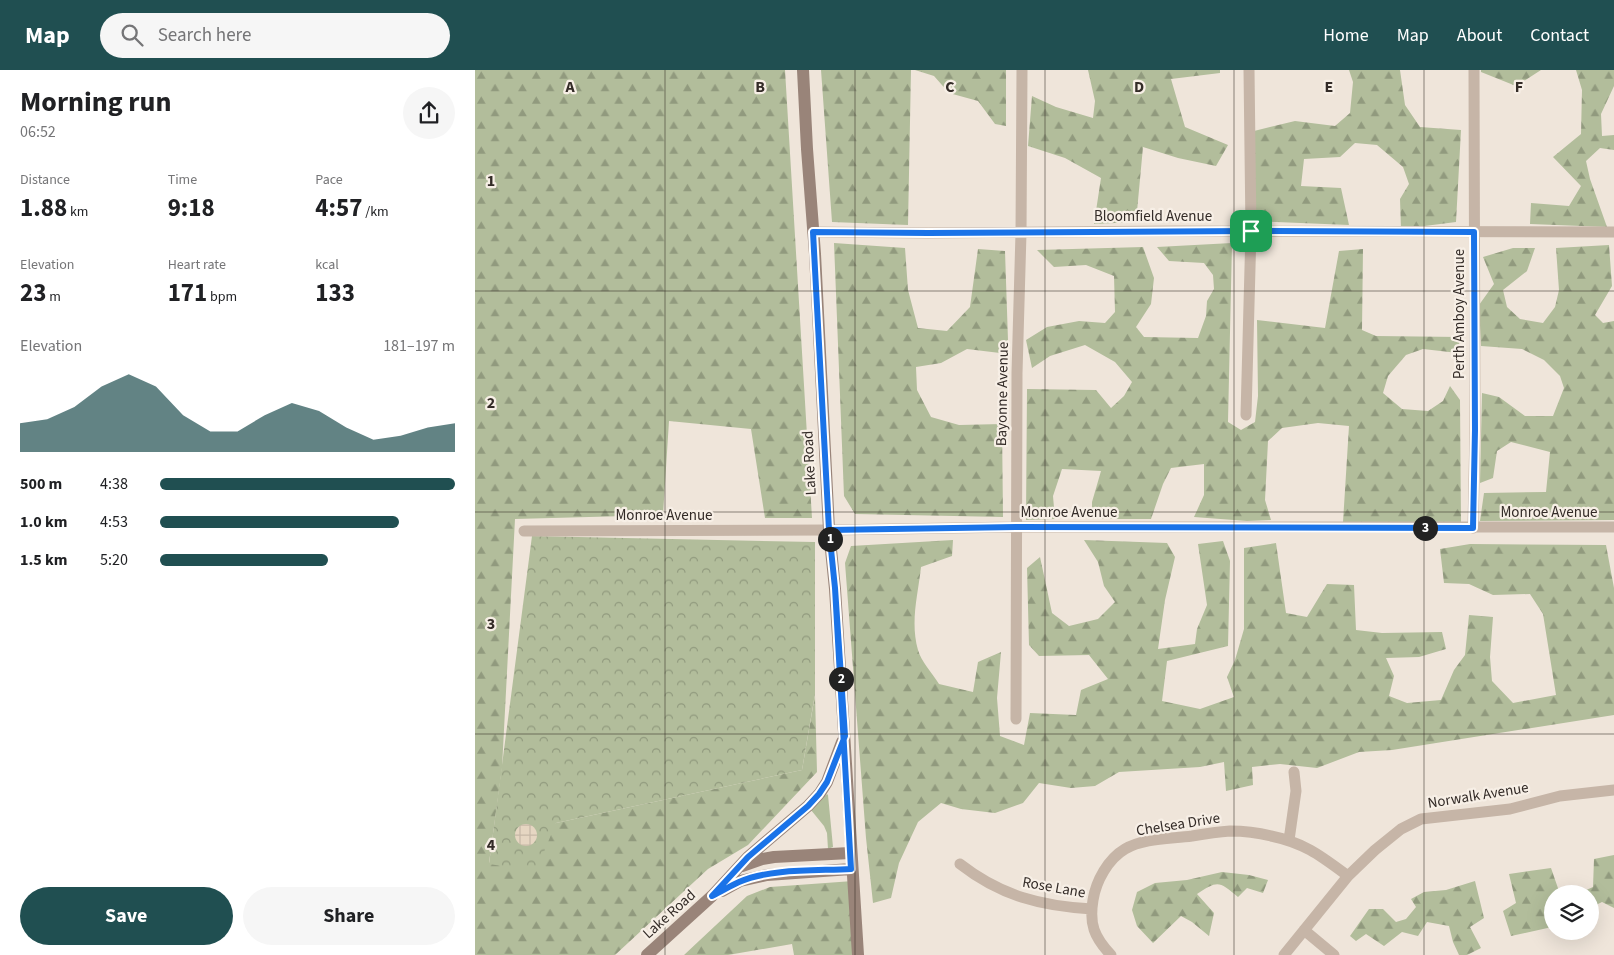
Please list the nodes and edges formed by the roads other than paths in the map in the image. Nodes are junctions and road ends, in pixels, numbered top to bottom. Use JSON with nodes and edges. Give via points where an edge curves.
{"nodes":[{"id":1,"x":803,"y":70,"type":"edge"},
{"id":2,"x":1022,"y":70,"type":"edge"},
{"id":3,"x":1249,"y":70,"type":"edge"},
{"id":4,"x":1474,"y":70,"type":"edge"},
{"id":5,"x":1251,"y":231,"type":"junction"},
{"id":6,"x":813,"y":232,"type":"junction"},
{"id":7,"x":1474,"y":232,"type":"junction"},
{"id":8,"x":1614,"y":232,"type":"edge"},
{"id":9,"x":1021,"y":233,"type":"junction"},
{"id":10,"x":1246,"y":414,"type":"dead end"},
{"id":11,"x":1016,"y":527,"type":"junction"},
{"id":12,"x":1614,"y":527,"type":"edge"},
{"id":13,"x":1473,"y":528,"type":"junction"},
{"id":14,"x":829,"y":530,"type":"junction"},
{"id":15,"x":524,"y":531,"type":"dead end"},
{"id":16,"x":1016,"y":719,"type":"dead end"},
{"id":17,"x":845,"y":736,"type":"junction"},
{"id":18,"x":1294,"y":772,"type":"dead end"},
{"id":19,"x":1614,"y":790,"type":"edge"},
{"id":20,"x":1289,"y":840,"type":"junction"},
{"id":21,"x":851,"y":853,"type":"junction"},
{"id":22,"x":960,"y":864,"type":"dead end"},
{"id":23,"x":740,"y":867,"type":"junction"},
{"id":24,"x":851,"y":869,"type":"junction"},
{"id":25,"x":1348,"y":876,"type":"junction"},
{"id":26,"x":712,"y":896,"type":"junction"},
{"id":27,"x":1092,"y":909,"type":"junction"},
{"id":28,"x":1304,"y":930,"type":"junction"},
{"id":29,"x":647,"y":955,"type":"edge"},
{"id":30,"x":858,"y":955,"type":"edge"},
{"id":31,"x":1111,"y":955,"type":"edge"},
{"id":32,"x":1283,"y":955,"type":"edge"},
{"id":33,"x":1334,"y":955,"type":"edge"}],
"edges":[{"from":1,"to":6,"type":"street","name":"Lake Road"},
{"from":2,"to":9,"type":"street","name":"Bayonne Avenue"},
{"from":3,"to":5,"type":"street"},
{"from":4,"to":7,"type":"street","name":"Perth Amboy Avenue"},
{"from":5,"to":7,"type":"street","name":"Bloomfield Avenue"},
{"from":5,"to":9,"type":"street","name":"Bloomfield Avenue"},
{"from":5,"to":10,"type":"street"},
{"from":6,"to":9,"type":"street","name":"Bloomfield Avenue"},
{"from":6,"to":14,"type":"street","name":"Lake Road"},
{"from":7,"to":8,"type":"street","name":"Bloomfield Avenue"},
{"from":7,"to":13,"type":"street","name":"Perth Amboy Avenue"},
{"from":9,"to":11,"type":"street","name":"Bayonne Avenue"},
{"from":11,"to":13,"type":"street","name":"Monroe Avenue"},
{"from":11,"to":14,"type":"street","name":"Monroe Avenue"},
{"from":11,"to":16,"type":"street","name":"Bayonne Avenue"},
{"from":12,"to":13,"type":"street","name":"Monroe Avenue"},
{"from":14,"to":15,"type":"street","name":"Monroe Avenue"},
{"from":14,"to":17,"type":"street","name":"Lake Road"},
{"from":17,"to":21,"type":"street","name":"Lake Road"},
{"from":17,"to":23,"type":"street","via":[[819,794]]},
{"from":18,"to":20,"type":"street","via":[[1296,791]]},
{"from":19,"to":25,"type":"street","name":"Norwalk Avenue","via":[[1560,796],[1510,809],[1421,819],[1401,829]]},
{"from":20,"to":25,"type":"street","name":"Chelsea Drive","via":[[1313,850]]},
{"from":20,"to":27,"type":"street","name":"Chelsea Drive","via":[[1231,831],[1147,842],[1125,850],[1113,860],[1100,877]]},
{"from":21,"to":23,"type":"street","name":"Lake Road","via":[[774,857]]},
{"from":21,"to":24,"type":"street","name":"Lake Road"},
{"from":22,"to":27,"type":"street","name":"Rose Lane","via":[[1027,900]]},
{"from":23,"to":26,"type":"street","name":"Lake Road"},
{"from":24,"to":26,"type":"street","name":"Lake Road","via":[[755,877]]},
{"from":24,"to":30,"type":"street"},
{"from":25,"to":28,"type":"street","name":"Norwalk Avenue"},
{"from":26,"to":29,"type":"street","name":"Lake Road"},
{"from":27,"to":31,"type":"street","name":"Chelsea Drive","via":[[1093,931]]},
{"from":28,"to":32,"type":"street","name":"Norwalk Avenue"},
{"from":28,"to":33,"type":"street"}]}
